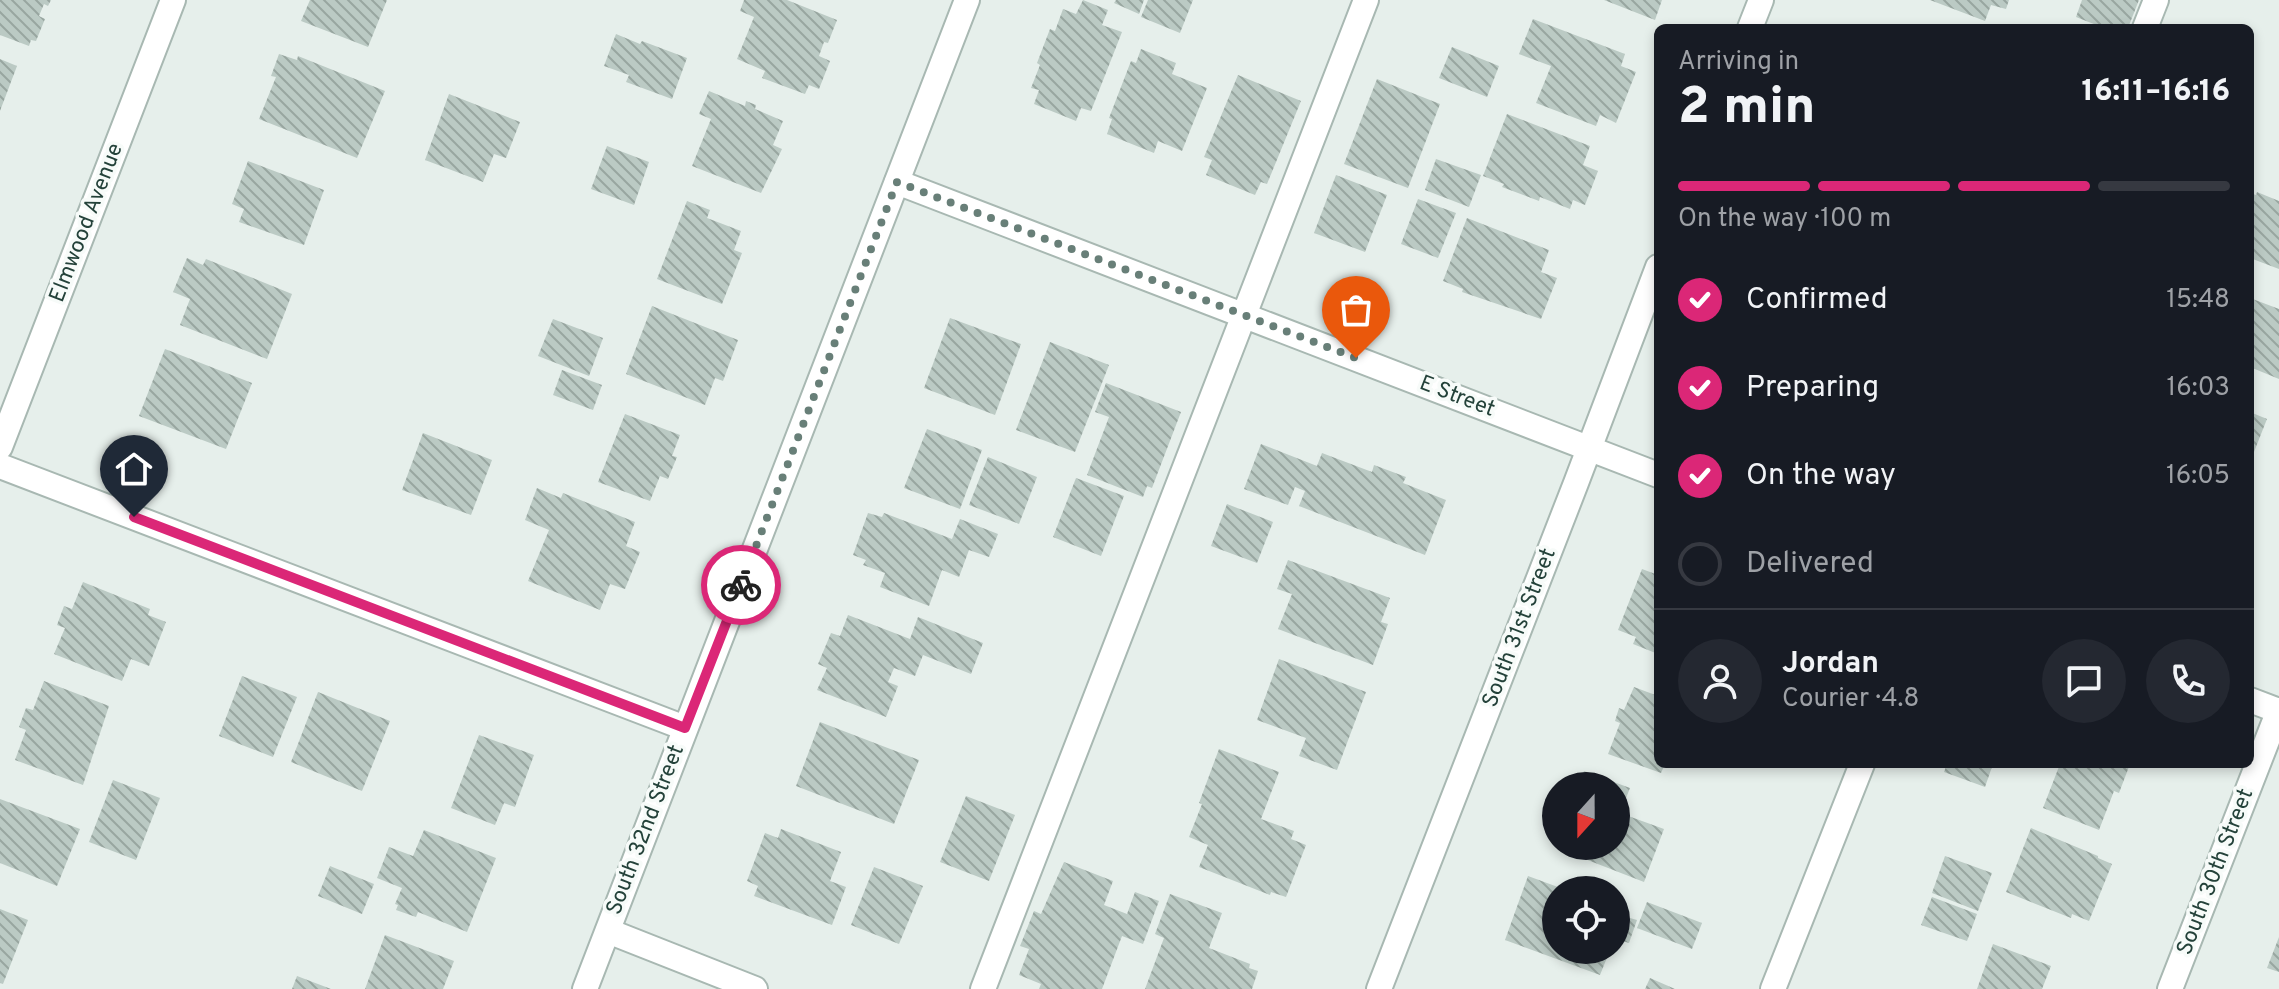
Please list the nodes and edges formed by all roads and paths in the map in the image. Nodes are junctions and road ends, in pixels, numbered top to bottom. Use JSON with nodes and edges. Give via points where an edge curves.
{"nodes":[{"id":1,"x":173,"y":0,"type":"edge"},
{"id":2,"x":967,"y":0,"type":"edge"},
{"id":3,"x":1366,"y":0,"type":"edge"},
{"id":4,"x":1761,"y":0,"type":"edge"},
{"id":5,"x":2156,"y":0,"type":"edge"},
{"id":6,"x":1752,"y":24,"type":"edge"},
{"id":7,"x":2147,"y":24,"type":"edge"},
{"id":8,"x":897,"y":182,"type":"junction"},
{"id":9,"x":1654,"y":278,"type":"edge"},
{"id":10,"x":1244,"y":316,"type":"junction"},
{"id":11,"x":0,"y":447,"type":"edge"},
{"id":12,"x":1590,"y":448,"type":"junction"},
{"id":13,"x":0,"y":466,"type":"edge"},
{"id":14,"x":1654,"y":473,"type":"edge"},
{"id":15,"x":2254,"y":702,"type":"edge"},
{"id":16,"x":2279,"y":711,"type":"edge"},
{"id":17,"x":685,"y":728,"type":"junction"},
{"id":18,"x":1860,"y":768,"type":"edge"},
{"id":19,"x":608,"y":931,"type":"junction"},
{"id":20,"x":585,"y":989,"type":"edge"},
{"id":21,"x":755,"y":989,"type":"edge"},
{"id":22,"x":983,"y":989,"type":"edge"},
{"id":23,"x":1379,"y":989,"type":"edge"},
{"id":24,"x":1773,"y":989,"type":"edge"},
{"id":25,"x":2170,"y":989,"type":"edge"}],
"edges":[{"from":1,"to":11,"type":"street","name":"Elmwood Avenue"},
{"from":2,"to":8,"type":"street","name":"South 32nd Street"},
{"from":3,"to":10,"type":"street"},
{"from":4,"to":6,"type":"street"},
{"from":5,"to":7,"type":"street"},
{"from":8,"to":10,"type":"street","name":"E Street"},
{"from":8,"to":17,"type":"street","name":"South 32nd Street"},
{"from":9,"to":12,"type":"street","name":"South 31st Street"},
{"from":10,"to":12,"type":"street","name":"E Street"},
{"from":10,"to":22,"type":"street"},
{"from":12,"to":14,"type":"street","name":"E Street"},
{"from":12,"to":23,"type":"street","name":"South 31st Street"},
{"from":13,"to":17,"type":"street"},
{"from":15,"to":16,"type":"street"},
{"from":16,"to":25,"type":"street","name":"South 30th Street"},
{"from":17,"to":19,"type":"street","name":"South 32nd Street"},
{"from":18,"to":24,"type":"street"},
{"from":19,"to":20,"type":"street","name":"South 32nd Street"},
{"from":19,"to":21,"type":"street"}]}
